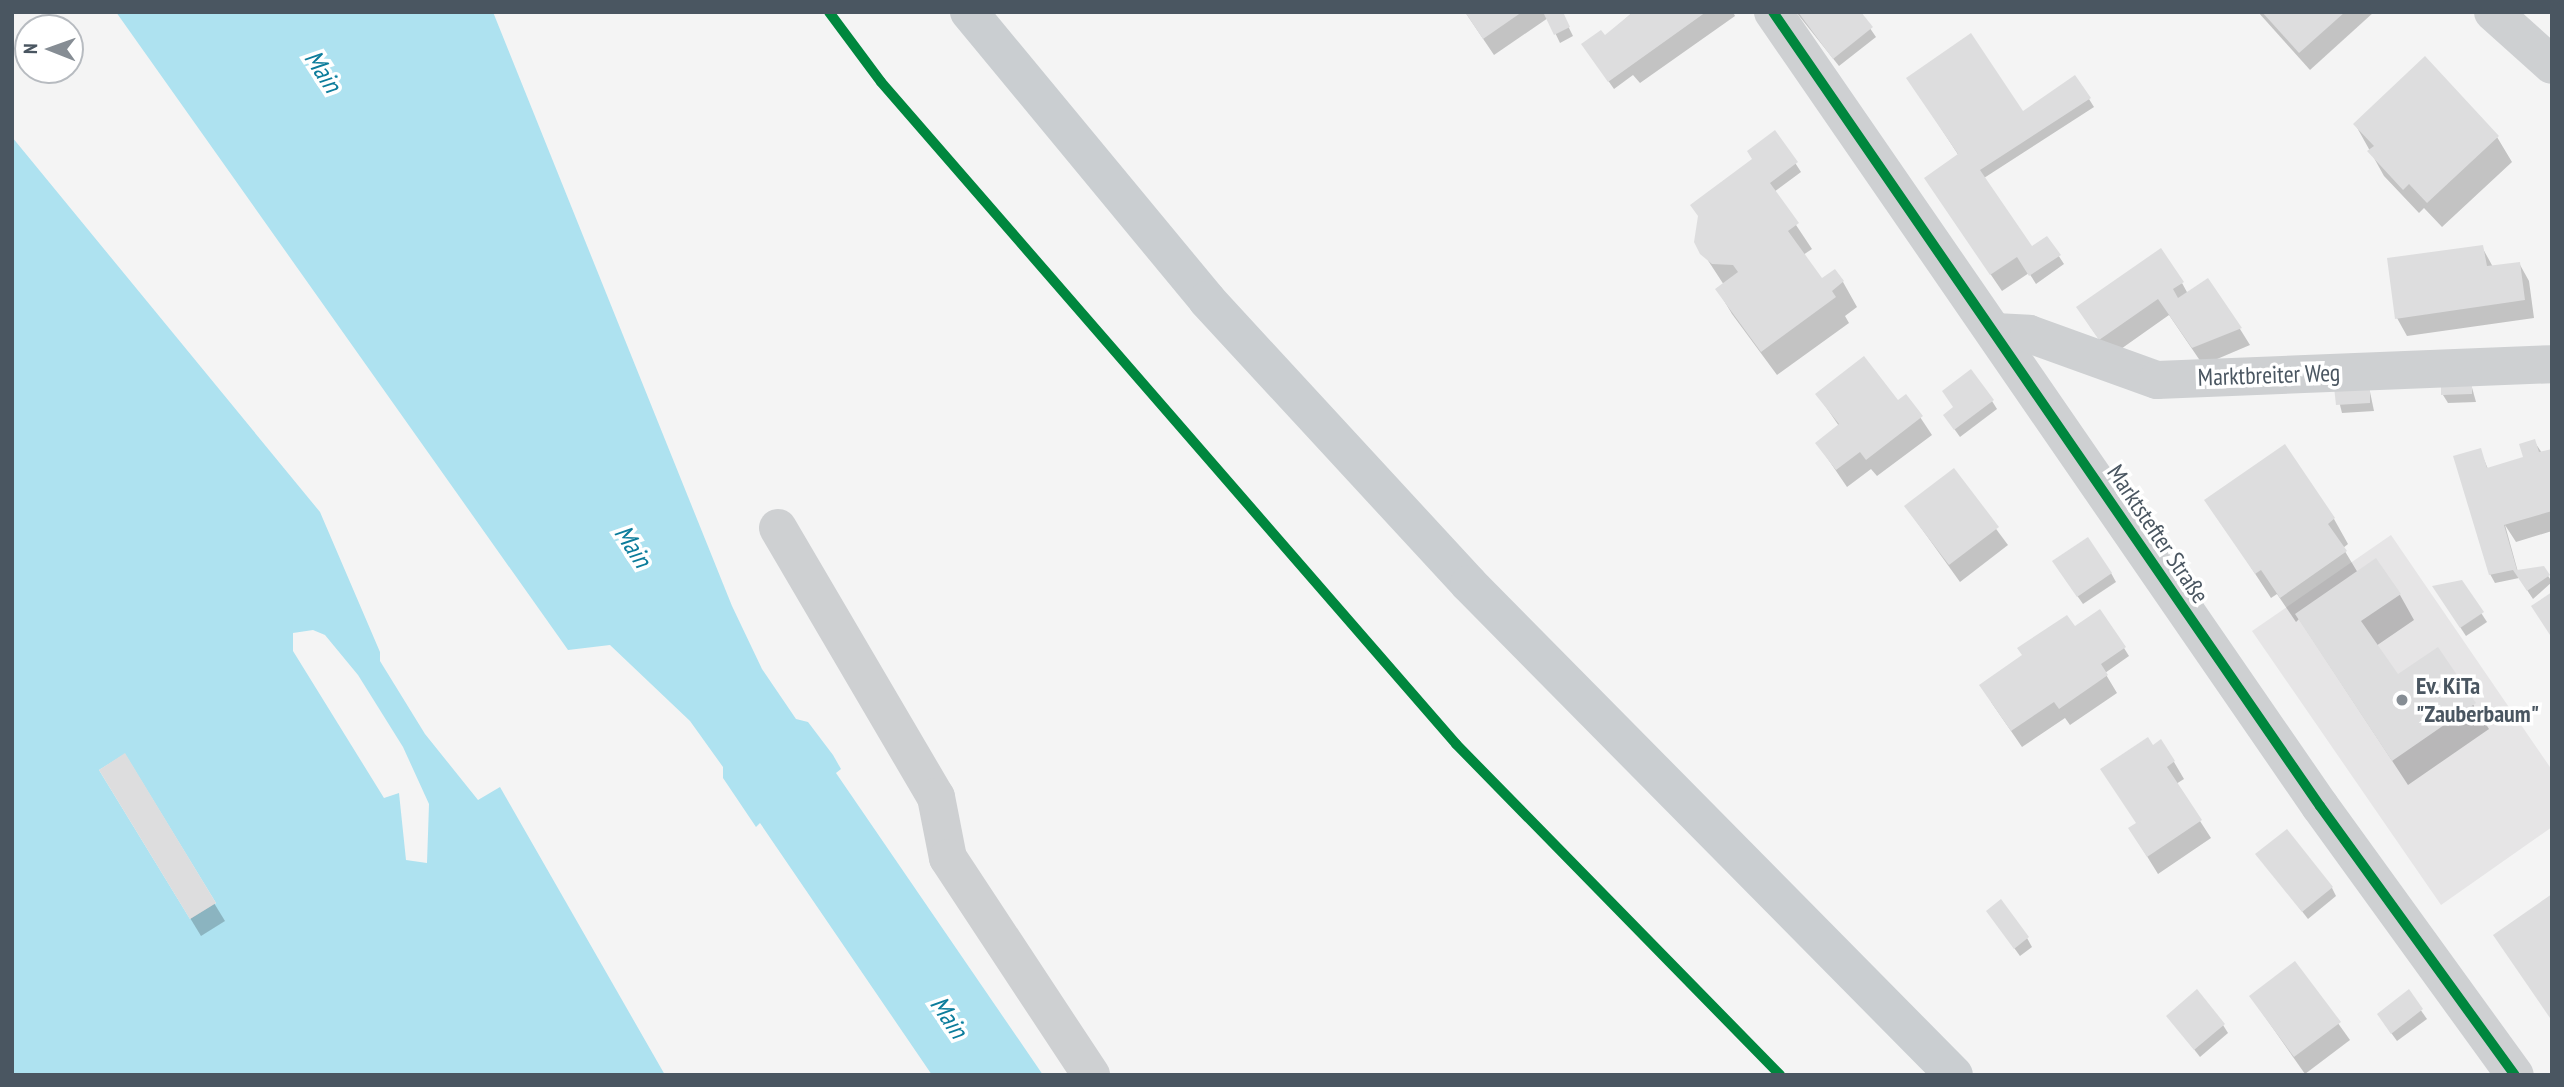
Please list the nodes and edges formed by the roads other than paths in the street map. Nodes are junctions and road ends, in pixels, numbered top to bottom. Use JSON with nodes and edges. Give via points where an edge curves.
{"nodes":[{"id":1,"x":969,"y":12,"type":"edge"},
{"id":2,"x":1773,"y":12,"type":"edge"},
{"id":3,"x":2493,"y":12,"type":"edge"},
{"id":4,"x":2552,"y":65,"type":"edge"},
{"id":5,"x":1995,"y":332,"type":"junction"},
{"id":6,"x":2552,"y":364,"type":"edge"},
{"id":7,"x":778,"y":528,"type":"dead end"},
{"id":8,"x":1091,"y":1075,"type":"edge"},
{"id":9,"x":1954,"y":1075,"type":"edge"},
{"id":10,"x":2515,"y":1075,"type":"edge"}],
"edges":[{"from":1,"to":9,"type":"main road","via":[[1207,300],[1441,553]]},
{"from":2,"to":5,"type":"street","name":"Marktstefter Straße"},
{"from":3,"to":4,"type":"street"},
{"from":5,"to":6,"type":"street","name":"Marktbreiter Weg","via":[[2029,334],[2157,380]]},
{"from":5,"to":10,"type":"street","name":"Marktstefter Straße","via":[[2320,806]]},
{"from":7,"to":8,"type":"street","via":[[936,797],[948,858]]}]}
